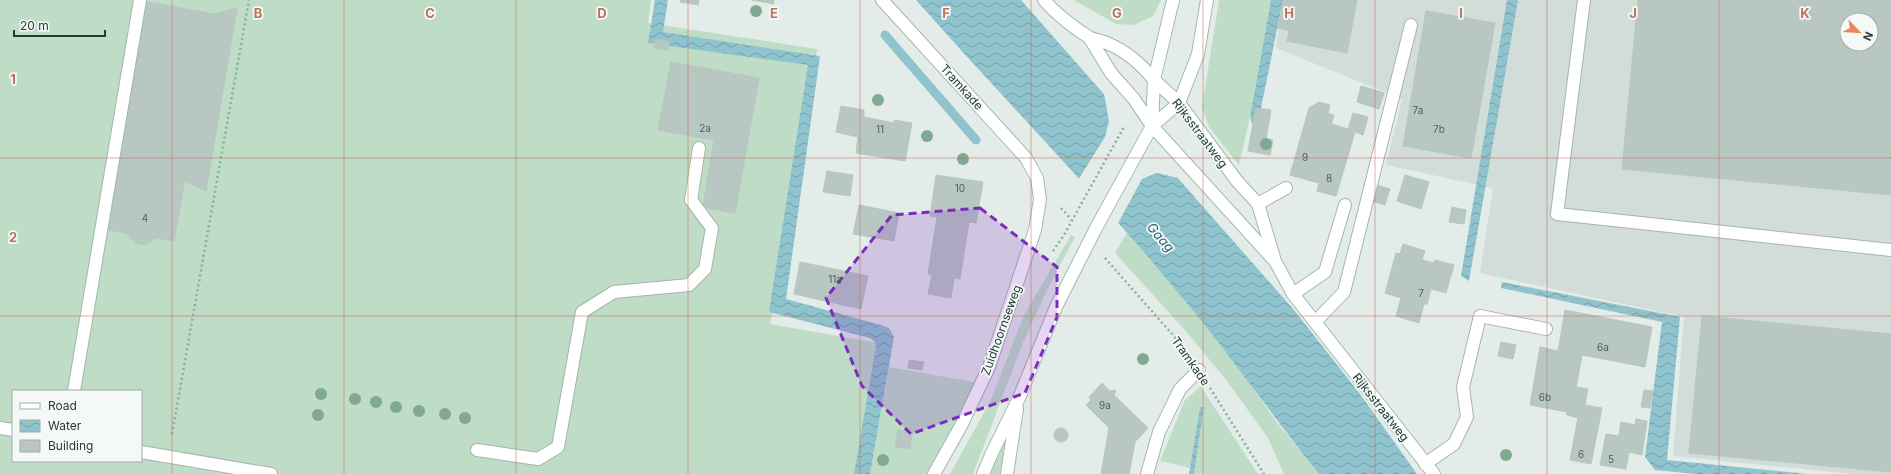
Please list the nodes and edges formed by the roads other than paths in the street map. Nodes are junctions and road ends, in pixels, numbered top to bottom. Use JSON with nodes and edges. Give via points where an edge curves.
{"nodes":[{"id":1,"x":140,"y":0,"type":"edge"},
{"id":2,"x":882,"y":0,"type":"edge"},
{"id":3,"x":1044,"y":0,"type":"edge"},
{"id":4,"x":1173,"y":0,"type":"edge"},
{"id":5,"x":1207,"y":0,"type":"edge"},
{"id":6,"x":1584,"y":0,"type":"edge"},
{"id":7,"x":1411,"y":25,"type":"dead end"},
{"id":8,"x":1089,"y":37,"type":"junction"},
{"id":9,"x":1154,"y":80,"type":"junction"},
{"id":10,"x":1179,"y":103,"type":"junction"},
{"id":11,"x":1152,"y":126,"type":"junction"},
{"id":12,"x":699,"y":148,"type":"dead end"},
{"id":13,"x":1037,"y":178,"type":"joint"},
{"id":14,"x":1286,"y":188,"type":"dead end"},
{"id":15,"x":1258,"y":204,"type":"junction"},
{"id":16,"x":1344,"y":205,"type":"dead end"},
{"id":17,"x":1891,"y":250,"type":"edge"},
{"id":18,"x":1275,"y":261,"type":"junction"},
{"id":19,"x":1292,"y":294,"type":"junction"},
{"id":20,"x":1315,"y":322,"type":"junction"},
{"id":21,"x":1546,"y":329,"type":"dead end"},
{"id":22,"x":1199,"y":370,"type":"road end"},
{"id":23,"x":74,"y":390,"type":"edge"},
{"id":24,"x":1019,"y":398,"type":"junction"},
{"id":25,"x":0,"y":428,"type":"edge"},
{"id":26,"x":12,"y":430,"type":"edge"},
{"id":27,"x":477,"y":450,"type":"dead end"},
{"id":28,"x":142,"y":452,"type":"edge"},
{"id":29,"x":1425,"y":464,"type":"junction"},
{"id":30,"x":271,"y":474,"type":"edge"},
{"id":31,"x":934,"y":474,"type":"edge"},
{"id":32,"x":983,"y":474,"type":"edge"},
{"id":33,"x":1007,"y":474,"type":"edge"},
{"id":34,"x":1147,"y":474,"type":"edge"},
{"id":35,"x":1434,"y":474,"type":"edge"}],
"edges":[{"from":1,"to":23,"type":"street"},
{"from":2,"to":13,"type":"street","name":"Tramkade","via":[[1026,158]]},
{"from":3,"to":8,"type":"street","name":"Rijksstraatweg"},
{"from":4,"to":9,"type":"street"},
{"from":5,"to":10,"type":"street","via":[[1198,54]]},
{"from":6,"to":17,"type":"street","via":[[1557,214]]},
{"from":7,"to":20,"type":"street","via":[[1344,292]]},
{"from":8,"to":9,"type":"street","name":"Rijksstraatweg","via":[[1129,55],[1139,62]]},
{"from":8,"to":11,"type":"street","name":"Rijksstraatweg","via":[[1111,73],[1134,99]]},
{"from":9,"to":10,"type":"street","name":"Rijksstraatweg"},
{"from":9,"to":11,"type":"street"},
{"from":10,"to":11,"type":"street"},
{"from":10,"to":15,"type":"street","name":"Rijksstraatweg","via":[[1232,175]]},
{"from":11,"to":18,"type":"street","name":"Rijksstraatweg"},
{"from":11,"to":24,"type":"street","via":[[1056,307]]},
{"from":12,"to":27,"type":"street","via":[[691,200],[712,228],[705,269],[689,285],[614,292],[582,312],[558,447],[538,459]]},
{"from":13,"to":31,"type":"street","name":"Zuidhoornseweg","via":[[1040,199],[1035,230],[992,360],[962,424]]},
{"from":14,"to":15,"type":"street"},
{"from":15,"to":18,"type":"street","name":"Rijksstraatweg"},
{"from":16,"to":19,"type":"street","via":[[1325,272]]},
{"from":18,"to":19,"type":"street","name":"Rijksstraatweg"},
{"from":19,"to":20,"type":"street","name":"Rijksstraatweg"},
{"from":20,"to":29,"type":"street","name":"Rijksstraatweg"},
{"from":21,"to":29,"type":"street","via":[[1480,316],[1463,387],[1467,417],[1454,444]]},
{"from":22,"to":34,"type":"street","via":[[1180,390],[1159,432]]},
{"from":24,"to":32,"type":"street"},
{"from":24,"to":33,"type":"street"},
{"from":25,"to":26,"type":"street"},
{"from":28,"to":30,"type":"street"},
{"from":29,"to":35,"type":"street","name":"Rijksstraatweg"}]}
